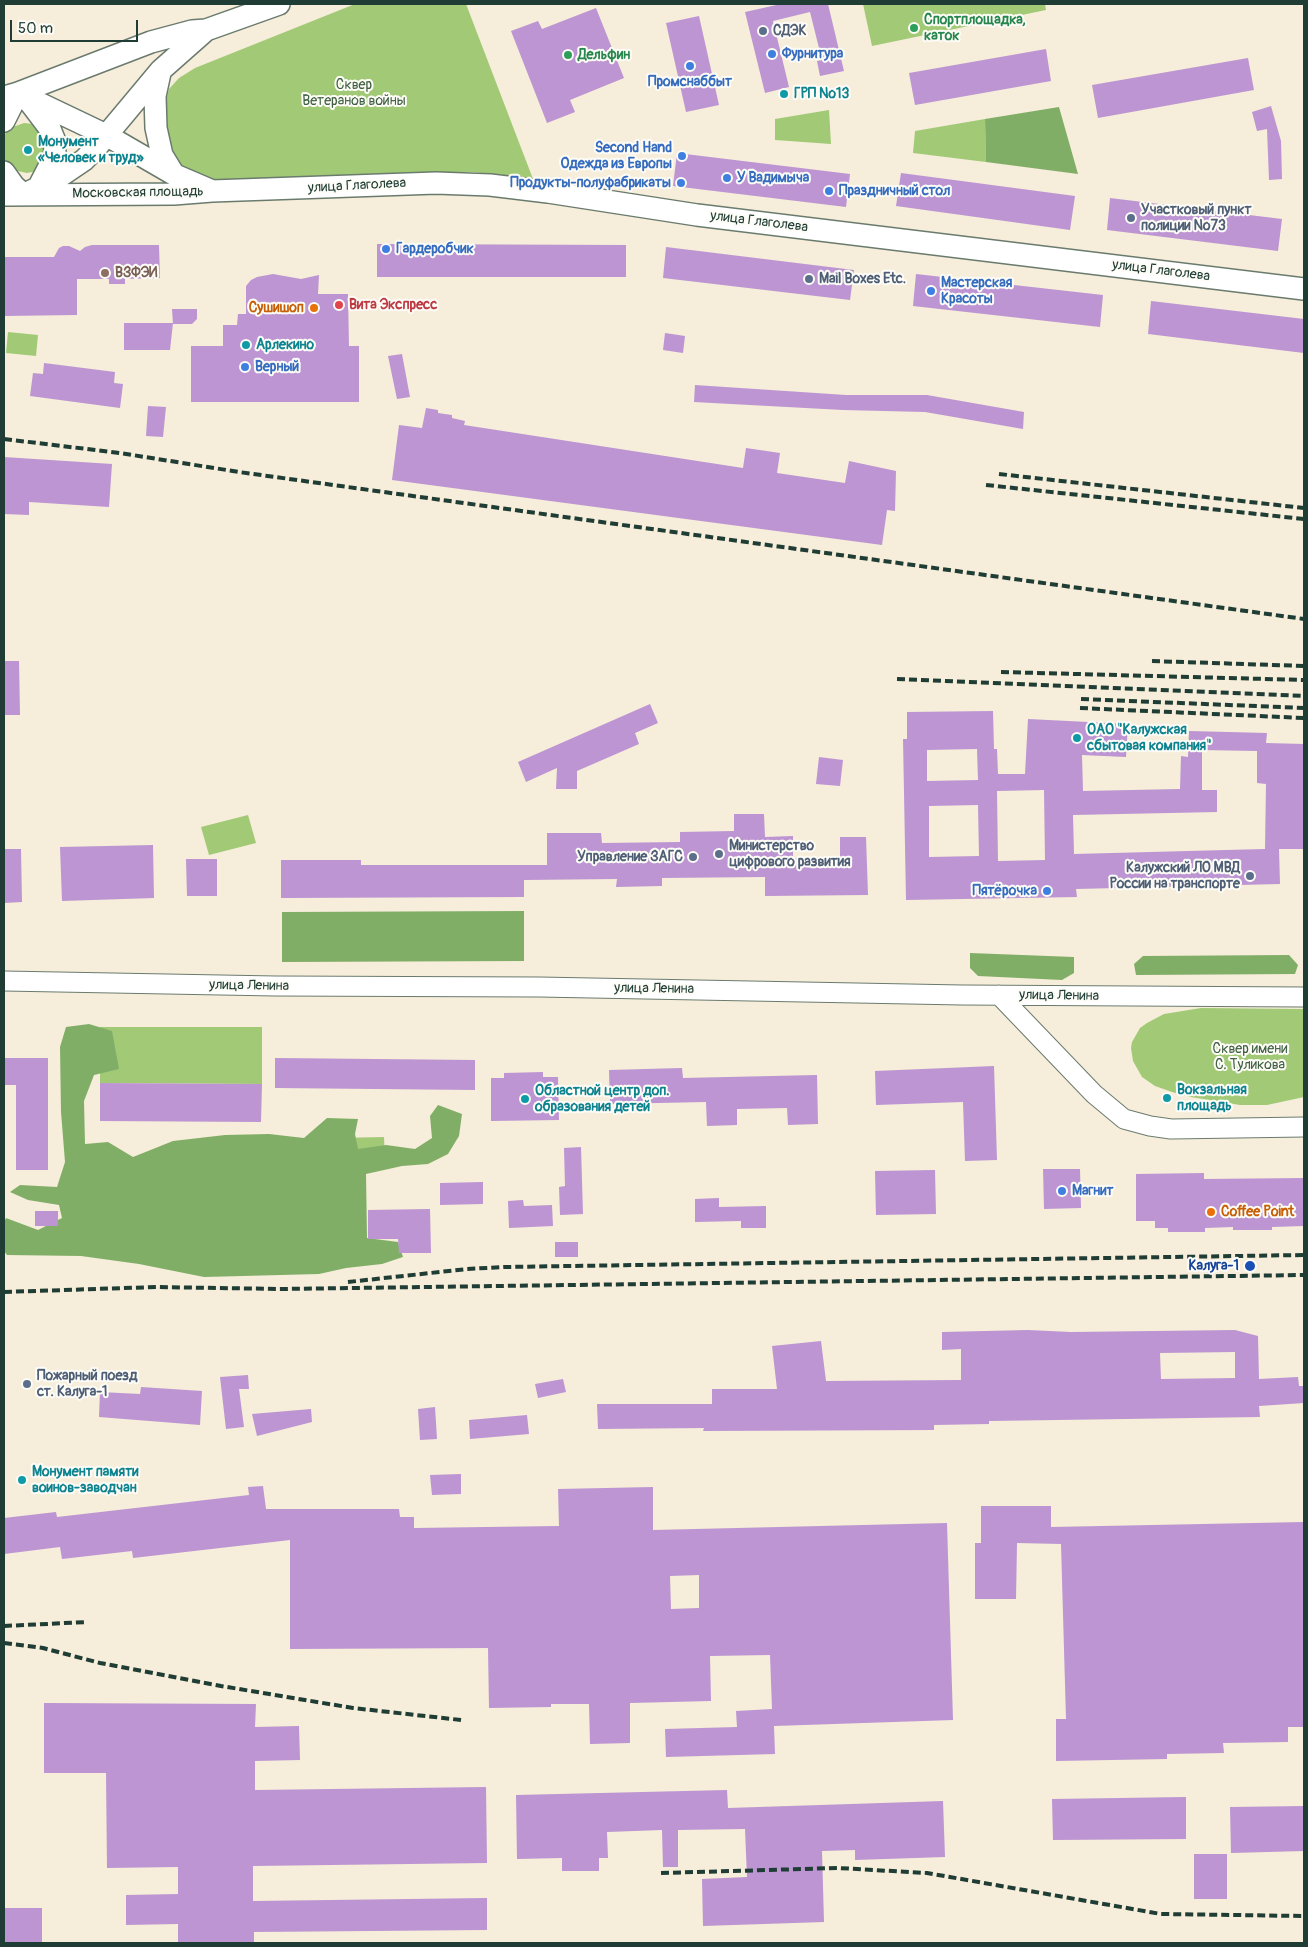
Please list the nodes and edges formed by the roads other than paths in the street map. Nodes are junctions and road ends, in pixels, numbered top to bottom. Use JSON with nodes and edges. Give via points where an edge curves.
{"nodes":[{"id":1,"x":279,"y":4,"type":"edge"},
{"id":2,"x":206,"y":30,"type":"junction"},
{"id":3,"x":161,"y":70,"type":"junction"},
{"id":4,"x":12,"y":93,"type":"edge"},
{"id":5,"x":4,"y":121,"type":"edge"},
{"id":6,"x":106,"y":135,"type":"junction"},
{"id":7,"x":4,"y":172,"type":"edge"},
{"id":8,"x":175,"y":175,"type":"junction"},
{"id":9,"x":212,"y":191,"type":"junction"},
{"id":10,"x":22,"y":192,"type":"edge"},
{"id":11,"x":1304,"y":289,"type":"edge"},
{"id":12,"x":4,"y":981,"type":"edge"},
{"id":13,"x":999,"y":995,"type":"junction"},
{"id":14,"x":1304,"y":997,"type":"edge"},
{"id":15,"x":1304,"y":1127,"type":"edge"}],
"edges":[{"from":1,"to":2,"type":"main road"},
{"from":2,"to":3,"type":"main road","name":"Московская площадь"},
{"from":2,"to":4,"type":"main road","via":[[150,42]]},
{"from":3,"to":6,"type":"main road","name":"Московская площадь"},
{"from":3,"to":8,"type":"main road","via":[[155,96],[156,128],[162,155]]},
{"from":4,"to":5,"type":"main road"},
{"from":4,"to":6,"type":"main road","name":"Московская площадь"},
{"from":4,"to":10,"type":"main road","via":[[50,129],[54,139],[52,161]]},
{"from":6,"to":8,"type":"main road","name":"Московская площадь"},
{"from":6,"to":10,"type":"main road","name":"Московская площадь","via":[[73,169]]},
{"from":7,"to":10,"type":"main road"},
{"from":8,"to":9,"type":"main road","name":"Московская площадь"},
{"from":9,"to":10,"type":"main road","name":"Московская площадь","via":[[174,194]]},
{"from":9,"to":11,"type":"main road","name":"улица Глаголева","via":[[436,183],[490,185],[697,215]]},
{"from":12,"to":13,"type":"main road","name":"улица Ленина"},
{"from":13,"to":14,"type":"main road","name":"улица Ленина"},
{"from":13,"to":15,"type":"main road","via":[[1094,1094],[1124,1119],[1171,1129]]}]}
